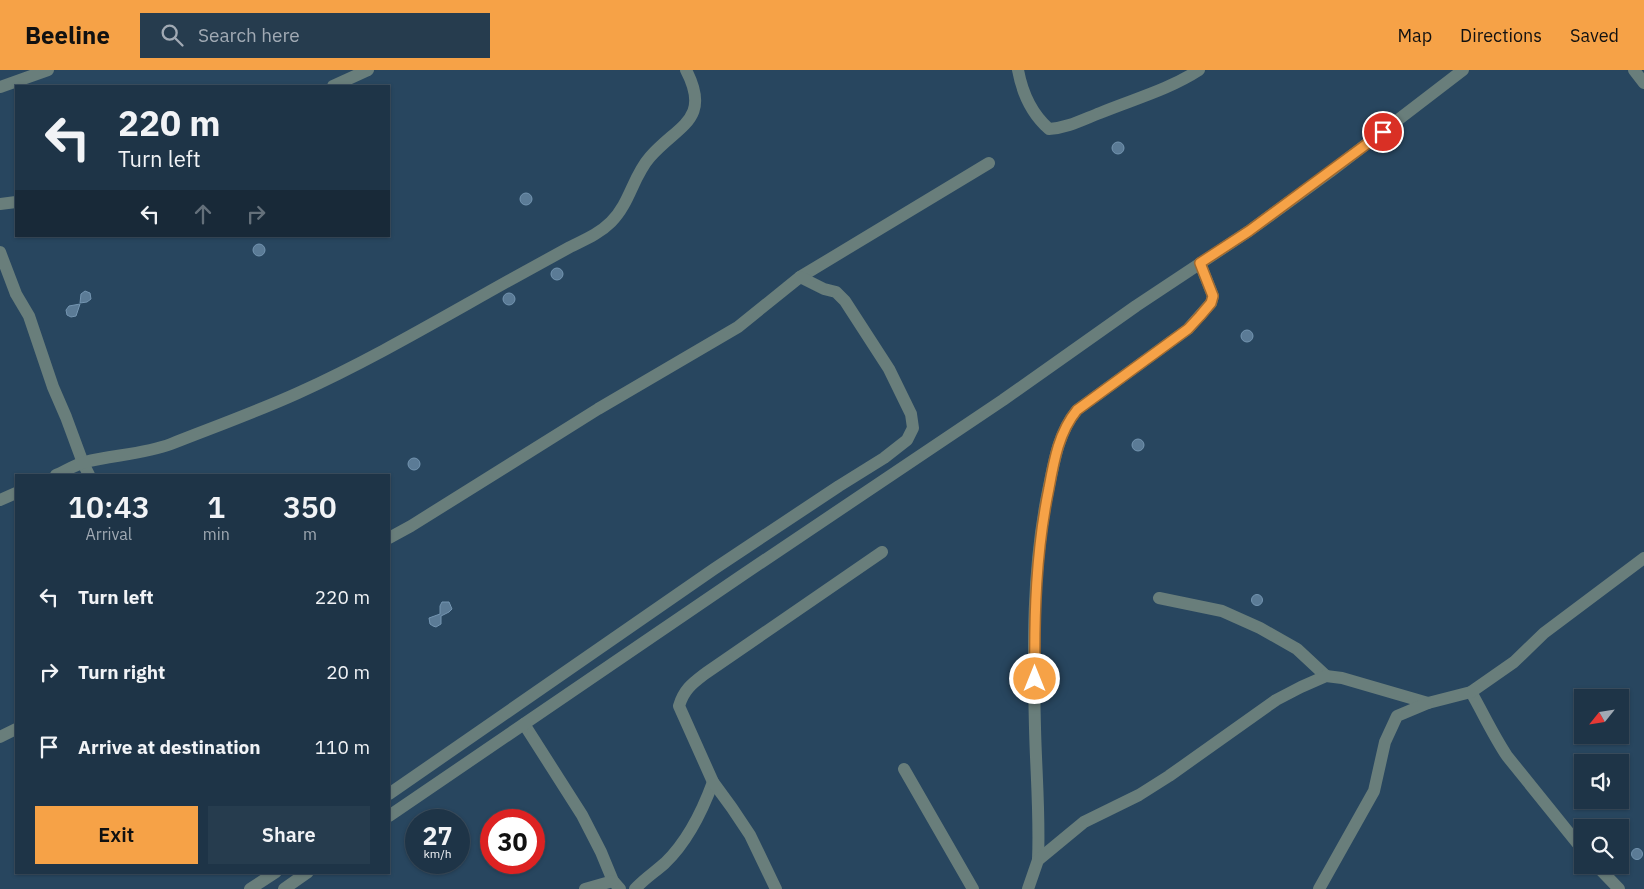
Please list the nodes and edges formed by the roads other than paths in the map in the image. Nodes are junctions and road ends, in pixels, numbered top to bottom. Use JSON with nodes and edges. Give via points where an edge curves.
{"nodes":[{"id":1,"x":48,"y":70,"type":"edge"},
{"id":2,"x":368,"y":70,"type":"edge"},
{"id":3,"x":686,"y":70,"type":"edge"},
{"id":4,"x":1018,"y":70,"type":"edge"},
{"id":5,"x":1199,"y":70,"type":"edge"},
{"id":6,"x":1463,"y":70,"type":"edge"},
{"id":7,"x":335,"y":85,"type":"edge"},
{"id":8,"x":0,"y":88,"type":"edge"},
{"id":9,"x":989,"y":163,"type":"dead end"},
{"id":10,"x":15,"y":202,"type":"edge"},
{"id":11,"x":0,"y":204,"type":"edge"},
{"id":12,"x":0,"y":252,"type":"edge"},
{"id":13,"x":1200,"y":263,"type":"junction"},
{"id":14,"x":800,"y":277,"type":"junction"},
{"id":15,"x":83,"y":463,"type":"junction"},
{"id":16,"x":58,"y":474,"type":"edge"},
{"id":17,"x":88,"y":474,"type":"edge"},
{"id":18,"x":15,"y":493,"type":"edge"},
{"id":19,"x":0,"y":500,"type":"edge"},
{"id":20,"x":390,"y":537,"type":"edge"},
{"id":21,"x":882,"y":552,"type":"dead end"},
{"id":22,"x":1644,"y":558,"type":"edge"},
{"id":23,"x":1159,"y":598,"type":"dead end"},
{"id":24,"x":598,"y":650,"type":"junction"},
{"id":25,"x":607,"y":668,"type":"junction"},
{"id":26,"x":1326,"y":676,"type":"junction"},
{"id":27,"x":1471,"y":692,"type":"junction"},
{"id":28,"x":1428,"y":704,"type":"junction"},
{"id":29,"x":524,"y":724,"type":"junction"},
{"id":30,"x":15,"y":730,"type":"edge"},
{"id":31,"x":0,"y":737,"type":"edge"},
{"id":32,"x":904,"y":769,"type":"dead end"},
{"id":33,"x":713,"y":782,"type":"junction"},
{"id":34,"x":390,"y":793,"type":"edge"},
{"id":35,"x":390,"y":815,"type":"edge"},
{"id":36,"x":1574,"y":839,"type":"edge"},
{"id":37,"x":1038,"y":860,"type":"junction"},
{"id":38,"x":273,"y":874,"type":"edge"},
{"id":39,"x":305,"y":874,"type":"edge"},
{"id":40,"x":1605,"y":874,"type":"edge"},
{"id":41,"x":616,"y":885,"type":"edge"},
{"id":42,"x":250,"y":889,"type":"edge"},
{"id":43,"x":284,"y":889,"type":"edge"},
{"id":44,"x":586,"y":889,"type":"edge"},
{"id":45,"x":635,"y":889,"type":"edge"},
{"id":46,"x":776,"y":889,"type":"edge"},
{"id":47,"x":973,"y":889,"type":"edge"},
{"id":48,"x":1028,"y":889,"type":"edge"},
{"id":49,"x":1319,"y":889,"type":"edge"},
{"id":50,"x":1619,"y":889,"type":"edge"}],
"edges":[{"from":1,"to":8,"type":"street"},
{"from":2,"to":7,"type":"street"},
{"from":3,"to":15,"type":"street","via":[[696,97],[695,111],[679,131],[648,159],[622,208],[602,230],[414,335],[296,394],[166,446]]},
{"from":4,"to":5,"type":"street","via":[[1024,92],[1038,119],[1049,129],[1075,124],[1175,85]]},
{"from":6,"to":13,"type":"street","via":[[1330,172]]},
{"from":9,"to":14,"type":"street"},
{"from":10,"to":11,"type":"street"},
{"from":12,"to":15,"type":"street","via":[[34,330]]},
{"from":13,"to":25,"type":"street"},
{"from":13,"to":37,"type":"street","via":[[1213,296],[1211,303],[1188,329],[1077,410],[1068,422],[1055,458],[1042,521],[1035,595]]},
{"from":14,"to":20,"type":"street","via":[[738,327]]},
{"from":14,"to":24,"type":"street","via":[[836,292],[860,323],[889,369],[911,414],[912,428],[907,440],[714,568]]},
{"from":15,"to":16,"type":"street"},
{"from":15,"to":17,"type":"street"},
{"from":18,"to":19,"type":"street"},
{"from":21,"to":33,"type":"street","via":[[706,673],[682,694],[679,706]]},
{"from":22,"to":27,"type":"street","via":[[1551,627],[1514,662]]},
{"from":23,"to":26,"type":"street","via":[[1222,611],[1260,628],[1297,649]]},
{"from":24,"to":25,"type":"street"},
{"from":24,"to":34,"type":"street"},
{"from":25,"to":29,"type":"street"},
{"from":26,"to":28,"type":"street"},
{"from":26,"to":37,"type":"street","via":[[1276,700],[1139,795],[1084,822]]},
{"from":27,"to":28,"type":"street"},
{"from":27,"to":36,"type":"street","via":[[1507,756]]},
{"from":28,"to":49,"type":"street","via":[[1397,716],[1385,742],[1374,791]]},
{"from":29,"to":35,"type":"street"},
{"from":29,"to":41,"type":"street","via":[[582,815]]},
{"from":30,"to":31,"type":"street"},
{"from":32,"to":47,"type":"street"},
{"from":33,"to":45,"type":"street","via":[[702,813],[686,838],[666,862]]},
{"from":33,"to":46,"type":"street","via":[[750,835]]},
{"from":37,"to":48,"type":"street"},
{"from":38,"to":42,"type":"street"},
{"from":39,"to":43,"type":"street"},
{"from":40,"to":50,"type":"street"},
{"from":41,"to":44,"type":"street"}]}
